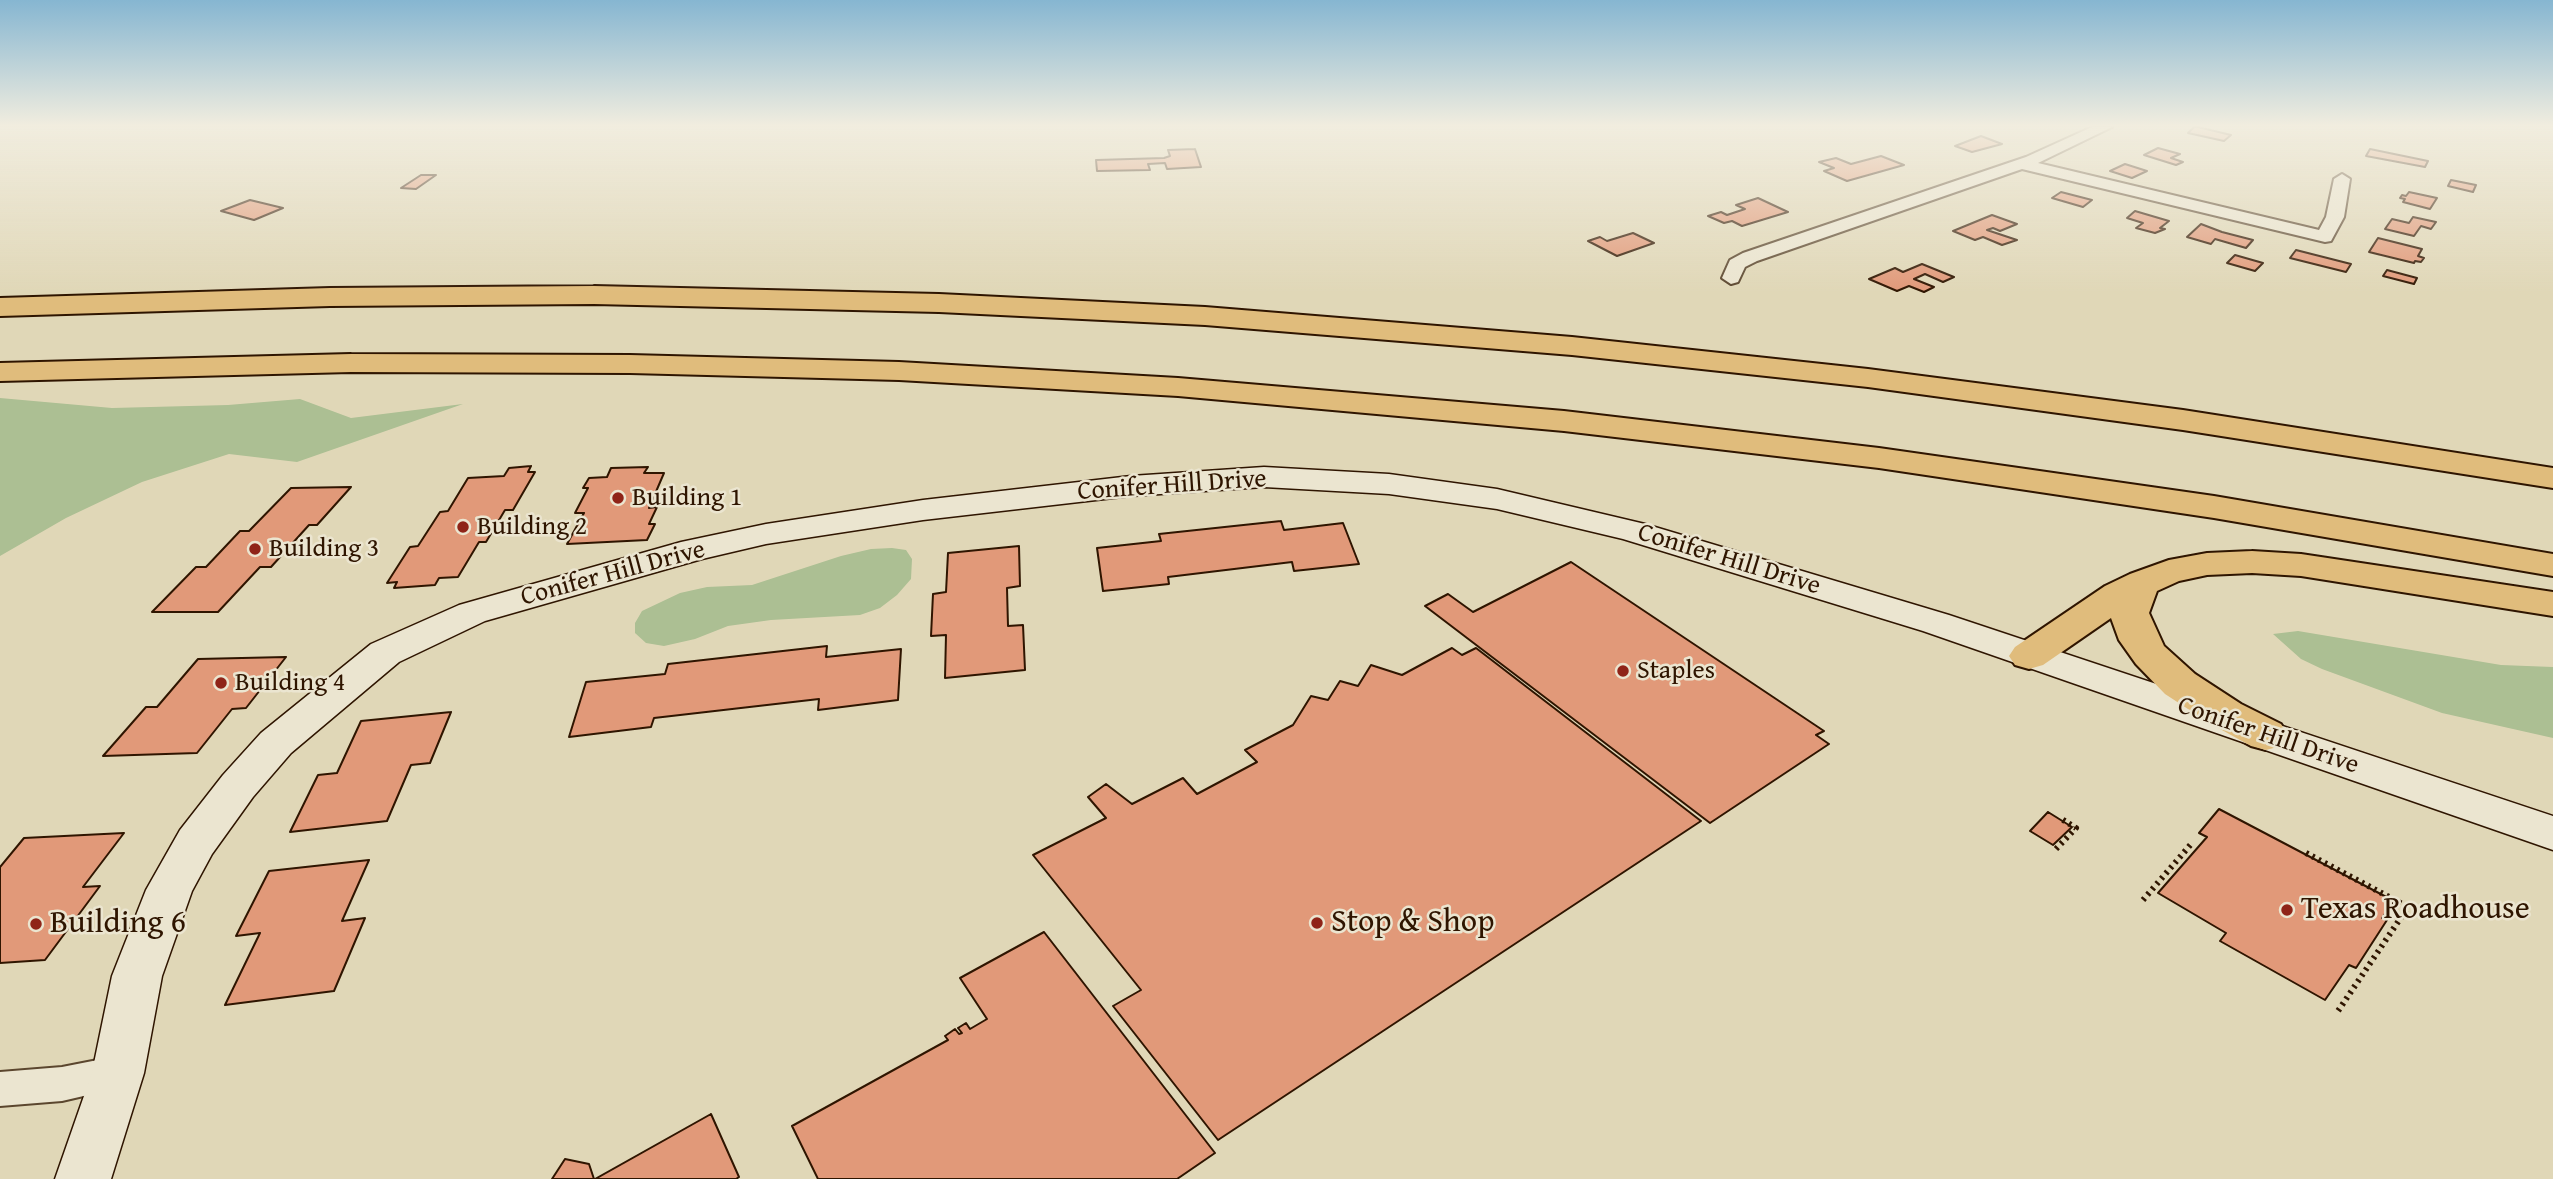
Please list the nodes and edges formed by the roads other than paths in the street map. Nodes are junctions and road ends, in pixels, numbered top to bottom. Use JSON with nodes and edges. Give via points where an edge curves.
{"nodes":[{"id":1,"x":1968,"y":182,"type":"edge"},
{"id":2,"x":2096,"y":182,"type":"edge"},
{"id":3,"x":2342,"y":182,"type":"edge"},
{"id":4,"x":1731,"y":278,"type":"dead end"},
{"id":5,"x":0,"y":307,"type":"edge"},
{"id":6,"x":0,"y":372,"type":"edge"},
{"id":7,"x":2553,"y":478,"type":"edge"},
{"id":8,"x":2553,"y":565,"type":"edge"},
{"id":9,"x":2144,"y":582,"type":"junction"},
{"id":10,"x":2553,"y":604,"type":"edge"},
{"id":11,"x":2029,"y":656,"type":"junction"},
{"id":12,"x":2266,"y":735,"type":"junction"},
{"id":13,"x":2553,"y":833,"type":"edge"},
{"id":14,"x":118,"y":1073,"type":"junction"},
{"id":15,"x":0,"y":1089,"type":"edge"},
{"id":16,"x":83,"y":1179,"type":"edge"}],
"edges":[{"from":1,"to":4,"type":"street","via":[[1749,257],[1737,264]]},
{"from":2,"to":3,"type":"street","via":[[2325,237],[2336,217]]},
{"from":5,"to":7,"type":"highway","via":[[330,296],[594,295],[939,303],[1205,316],[1572,346],[1868,378],[2183,420]]},
{"from":6,"to":8,"type":"highway","via":[[536,362],[874,370],[1178,387],[1539,418],[1891,460],[2214,506]]},
{"from":9,"to":10,"type":"highway","via":[[2186,566],[2276,562]]},
{"from":9,"to":11,"type":"highway","via":[[2101,605]]},
{"from":9,"to":12,"type":"highway","via":[[2130,601],[2129,613],[2150,655],[2203,700]]},
{"from":11,"to":12,"type":"street","name":"Conifer Hill Drive"},
{"from":11,"to":14,"type":"street","name":"Conifer Hill Drive","via":[[1633,531],[1497,499],[1389,484],[1216,479],[923,510],[766,534],[623,568],[472,613],[384,653],[331,695],[276,743],[196,842],[169,890],[137,976]]},
{"from":12,"to":13,"type":"street","name":"Conifer Hill Drive"},
{"from":14,"to":15,"type":"street"},
{"from":14,"to":16,"type":"street","name":"Conifer Hill Drive"}]}
